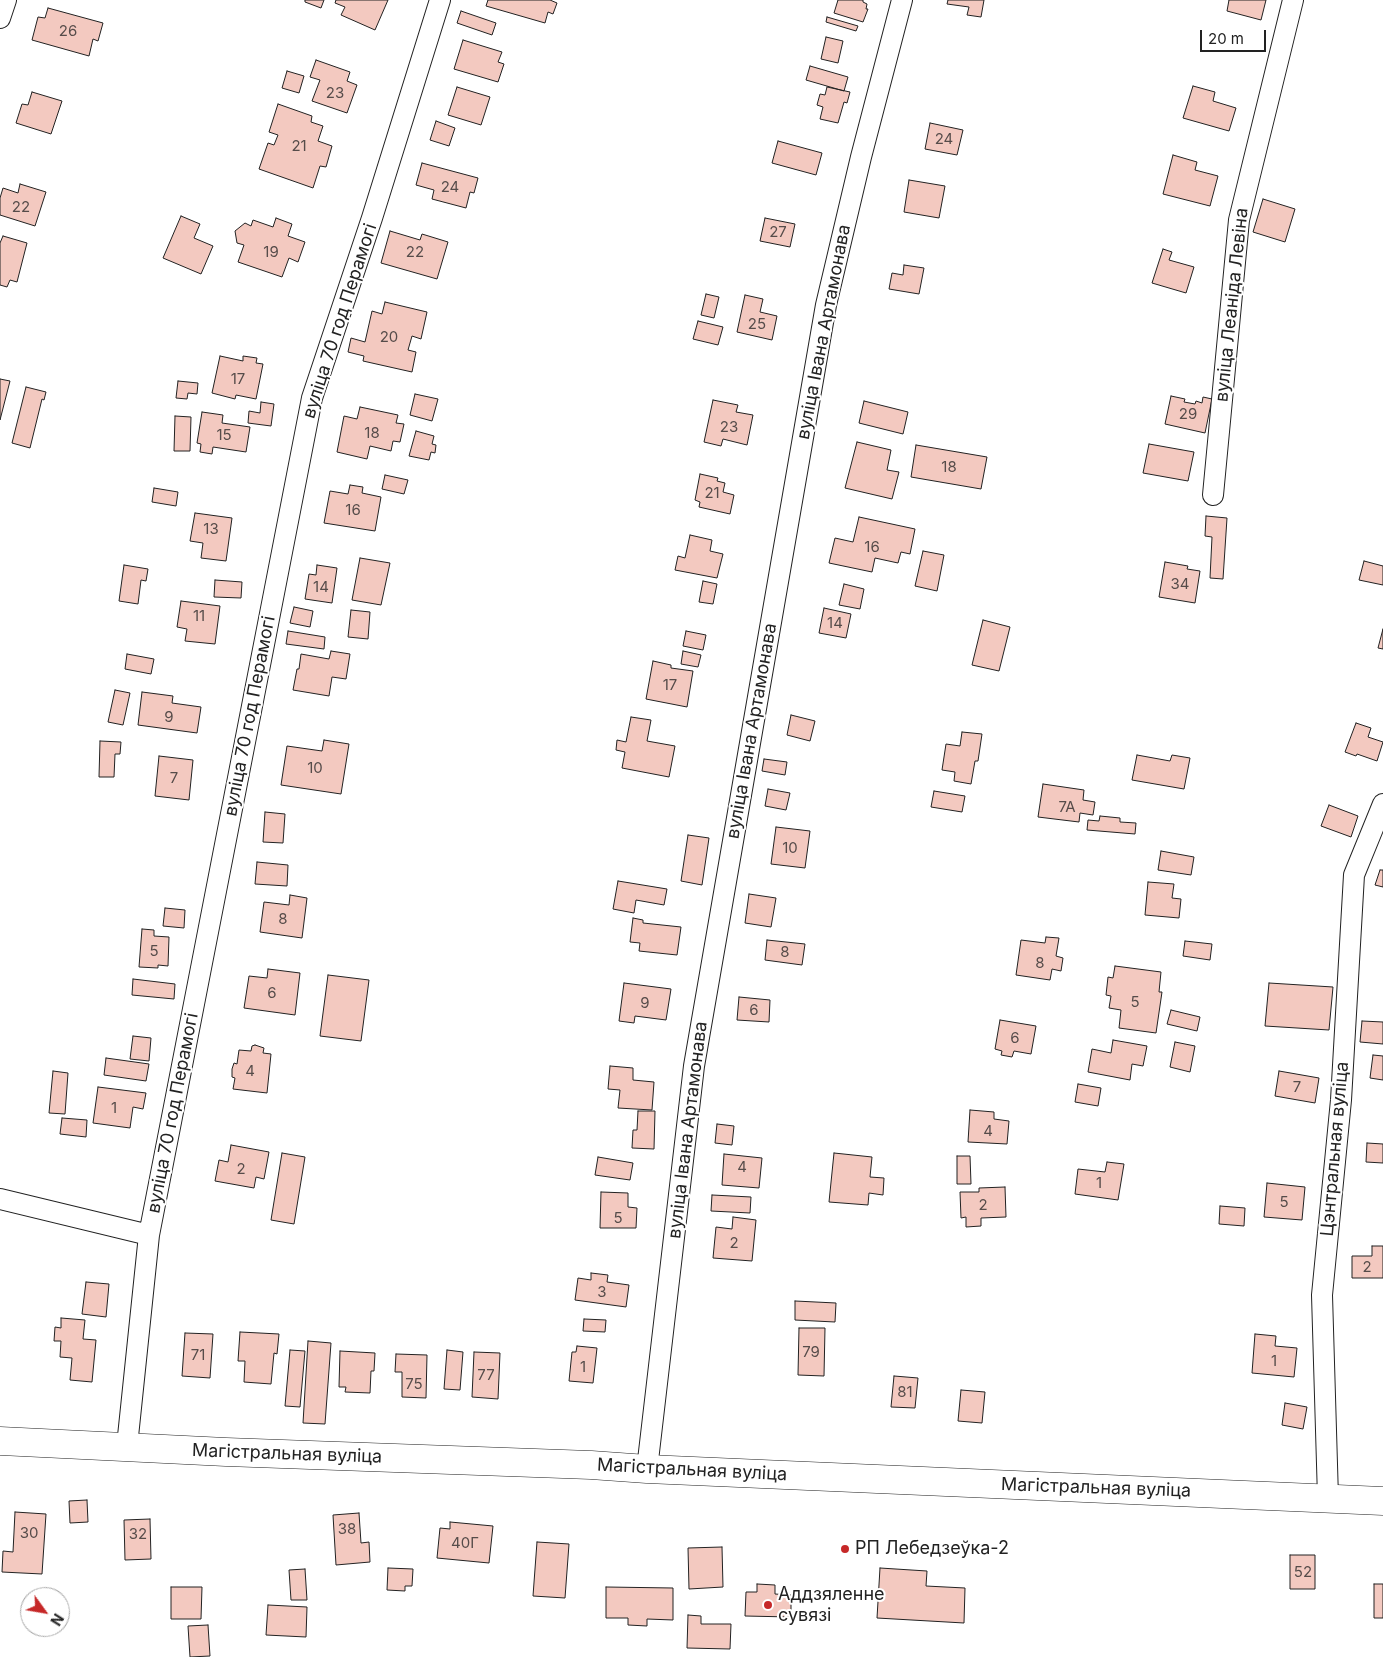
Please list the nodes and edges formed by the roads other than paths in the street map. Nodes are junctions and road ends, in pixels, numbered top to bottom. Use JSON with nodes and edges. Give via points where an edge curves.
{"nodes":[{"id":1,"x":6,"y":0,"type":"edge"},
{"id":2,"x":440,"y":0,"type":"edge"},
{"id":3,"x":902,"y":0,"type":"edge"},
{"id":4,"x":1293,"y":0,"type":"edge"},
{"id":5,"x":0,"y":18,"type":"edge"},
{"id":6,"x":1213,"y":495,"type":"dead end"},
{"id":7,"x":1383,"y":804,"type":"edge"},
{"id":8,"x":0,"y":1199,"type":"edge"},
{"id":9,"x":149,"y":1235,"type":"junction"},
{"id":10,"x":0,"y":1441,"type":"edge"},
{"id":11,"x":127,"y":1446,"type":"junction"},
{"id":12,"x":647,"y":1469,"type":"junction"},
{"id":13,"x":1328,"y":1498,"type":"junction"},
{"id":14,"x":1383,"y":1502,"type":"edge"}],
"edges":[{"from":1,"to":5,"type":"street"},
{"from":2,"to":9,"type":"street","name":"вуліца 70 год Перамогі","via":[[312,398]]},
{"from":3,"to":12,"type":"street","name":"вуліца Івана Артамонава","via":[[826,305],[697,1047]]},
{"from":4,"to":6,"type":"street","name":"вуліца Леаніда Левіна","via":[[1239,220]]},
{"from":7,"to":13,"type":"street","name":"Цэнтральная вуліца","via":[[1354,874],[1341,1100],[1322,1296]]},
{"from":8,"to":9,"type":"street"},
{"from":9,"to":11,"type":"street","name":"вуліца 70 год Перамогі"},
{"from":10,"to":11,"type":"main road","name":"Магістральная вуліца"},
{"from":11,"to":12,"type":"main road","name":"Магістральная вуліца"},
{"from":12,"to":13,"type":"main road","name":"Магістральная вуліца"},
{"from":13,"to":14,"type":"main road","name":"Магістральная вуліца"}]}
